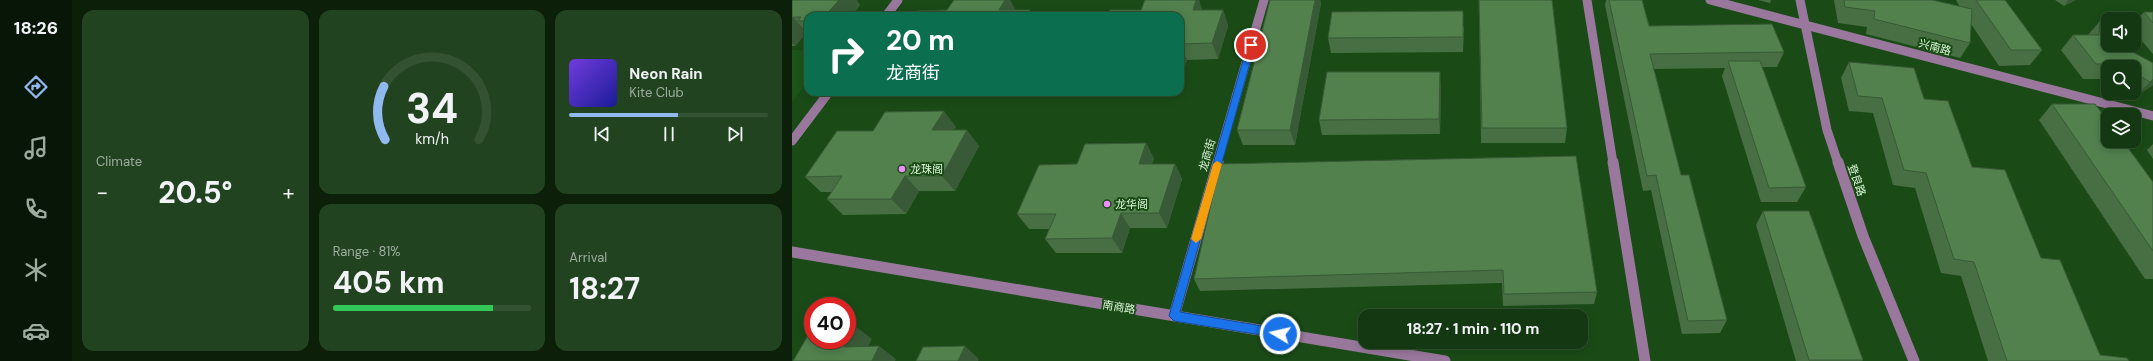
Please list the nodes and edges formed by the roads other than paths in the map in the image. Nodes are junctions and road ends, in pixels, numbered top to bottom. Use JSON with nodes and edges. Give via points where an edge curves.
{"nodes":[{"id":1,"x":898,"y":0,"type":"edge"},
{"id":2,"x":1264,"y":0,"type":"edge"},
{"id":3,"x":1588,"y":0,"type":"edge"},
{"id":4,"x":1710,"y":0,"type":"edge"},
{"id":5,"x":1800,"y":0,"type":"edge"},
{"id":6,"x":889,"y":12,"type":"edge"},
{"id":7,"x":1804,"y":24,"type":"junction"},
{"id":8,"x":826,"y":96,"type":"edge"},
{"id":9,"x":2153,"y":116,"type":"edge"},
{"id":10,"x":792,"y":141,"type":"edge"},
{"id":11,"x":792,"y":252,"type":"edge"},
{"id":12,"x":1174,"y":316,"type":"junction"},
{"id":13,"x":1446,"y":361,"type":"edge"},
{"id":14,"x":1645,"y":361,"type":"edge"},
{"id":15,"x":1914,"y":361,"type":"edge"}],
"edges":[{"from":1,"to":6,"type":"street"},
{"from":2,"to":12,"type":"street","name":"龙商街"},
{"from":3,"to":14,"type":"street"},
{"from":4,"to":7,"type":"street","name":"兴南路"},
{"from":5,"to":7,"type":"street","name":"登良路"},
{"from":7,"to":9,"type":"street","name":"兴南路"},
{"from":7,"to":15,"type":"street","name":"登良路","via":[[1827,130],[1863,236]]},
{"from":8,"to":10,"type":"street"},
{"from":11,"to":12,"type":"street","name":"南商路"},
{"from":12,"to":13,"type":"street","name":"南商路"}]}
